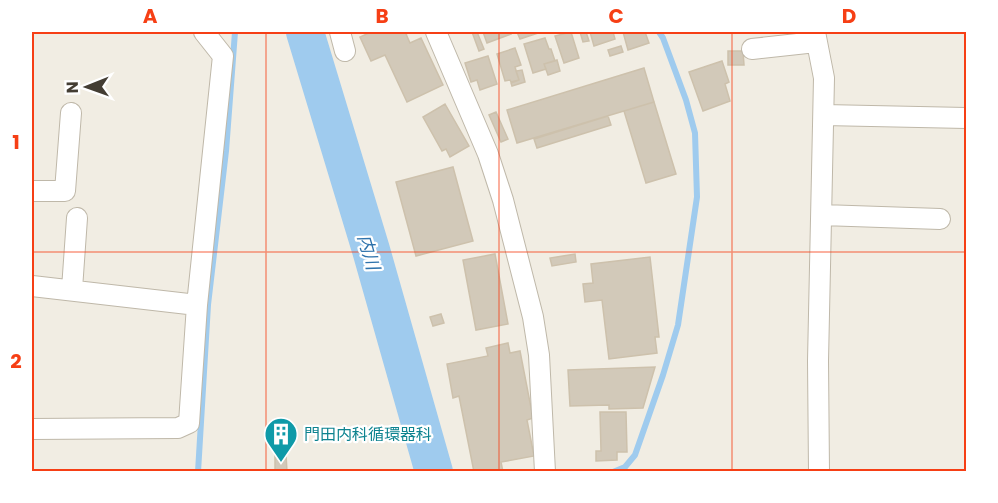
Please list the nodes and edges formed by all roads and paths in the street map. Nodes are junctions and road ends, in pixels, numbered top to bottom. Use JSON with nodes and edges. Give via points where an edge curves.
{"nodes":[{"id":1,"x":204,"y":32,"type":"edge"},
{"id":2,"x":340,"y":32,"type":"edge"},
{"id":3,"x":436,"y":32,"type":"edge"},
{"id":4,"x":816,"y":37,"type":"edge"},
{"id":5,"x":752,"y":49,"type":"dead end"},
{"id":6,"x":345,"y":51,"type":"dead end"},
{"id":7,"x":71,"y":113,"type":"dead end"},
{"id":8,"x":824,"y":115,"type":"junction"},
{"id":9,"x":966,"y":118,"type":"edge"},
{"id":10,"x":32,"y":191,"type":"edge"},
{"id":11,"x":822,"y":215,"type":"junction"},
{"id":12,"x":77,"y":218,"type":"dead end"},
{"id":13,"x":939,"y":219,"type":"dead end"},
{"id":14,"x":32,"y":286,"type":"edge"},
{"id":15,"x":72,"y":289,"type":"junction"},
{"id":16,"x":197,"y":305,"type":"junction"},
{"id":17,"x":32,"y":429,"type":"edge"},
{"id":18,"x":545,"y":471,"type":"edge"},
{"id":19,"x":819,"y":471,"type":"edge"}],
"edges":[{"from":1,"to":16,"type":"street","via":[[223,56]]},
{"from":2,"to":6,"type":"street"},
{"from":3,"to":18,"type":"street","via":[[488,154],[531,307],[539,355]]},
{"from":4,"to":5,"type":"street"},
{"from":4,"to":8,"type":"street","via":[[824,78]]},
{"from":7,"to":10,"type":"street","via":[[65,191]]},
{"from":8,"to":9,"type":"street"},
{"from":8,"to":11,"type":"street"},
{"from":11,"to":13,"type":"street"},
{"from":11,"to":19,"type":"street"},
{"from":12,"to":15,"type":"street"},
{"from":14,"to":15,"type":"street"},
{"from":15,"to":16,"type":"street"},
{"from":16,"to":17,"type":"street","via":[[189,423],[178,428]]}]}
